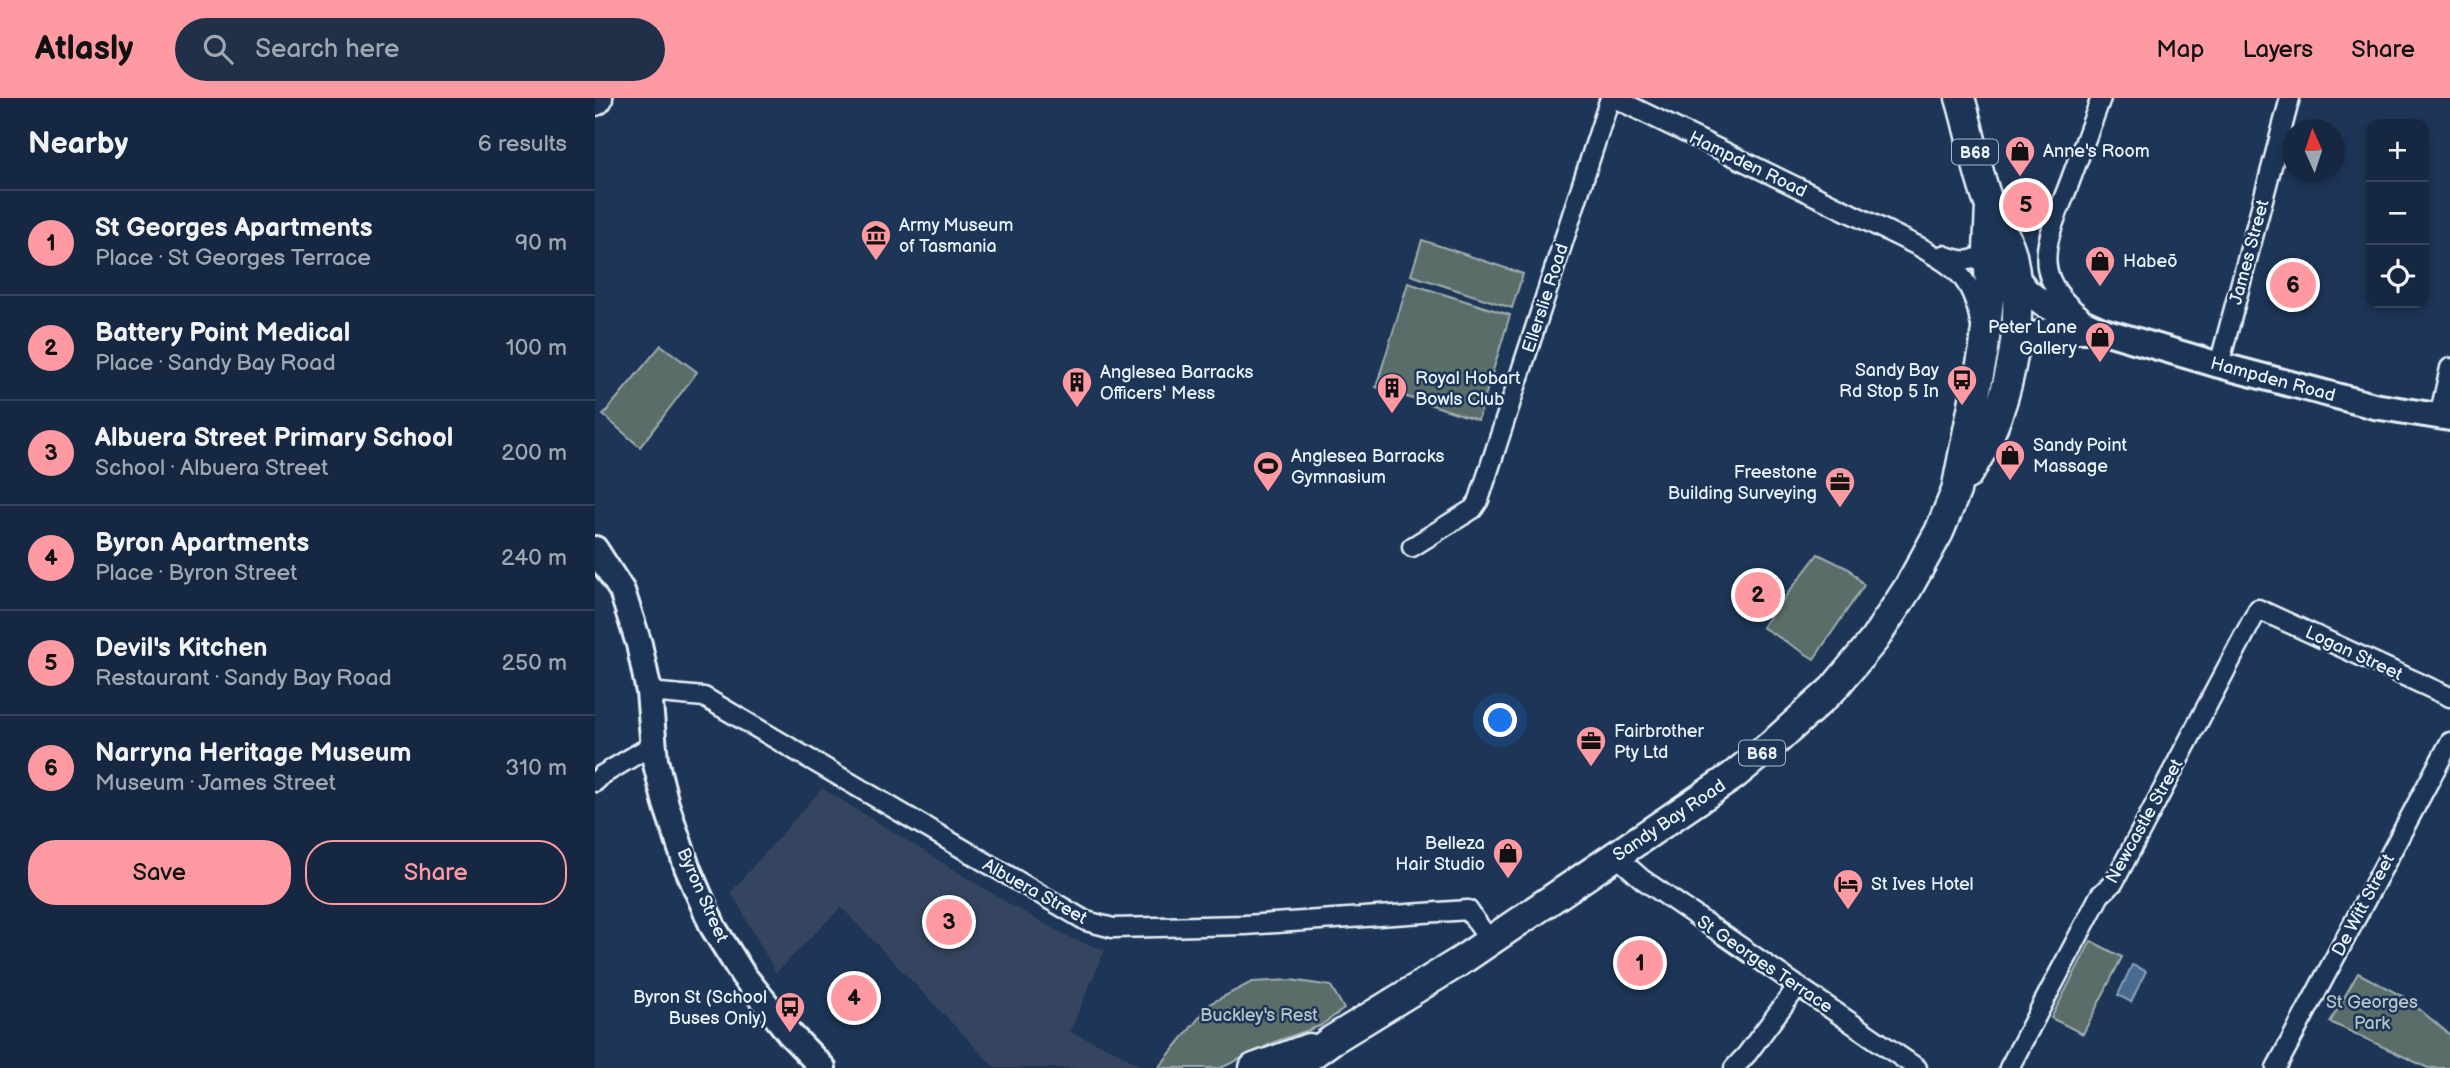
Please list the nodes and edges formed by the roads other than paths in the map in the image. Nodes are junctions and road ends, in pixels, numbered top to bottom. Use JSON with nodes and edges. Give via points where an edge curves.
{"nodes":[{"id":1,"x":1612,"y":98,"type":"edge"},
{"id":2,"x":1960,"y":98,"type":"edge"},
{"id":3,"x":2101,"y":98,"type":"edge"},
{"id":4,"x":2290,"y":98,"type":"edge"},
{"id":5,"x":1990,"y":206,"type":"junction"},
{"id":6,"x":1920,"y":247,"type":"junction"},
{"id":7,"x":1988,"y":250,"type":"junction"},
{"id":8,"x":2015,"y":276,"type":"junction"},
{"id":9,"x":2096,"y":328,"type":"junction"},
{"id":10,"x":2014,"y":347,"type":"junction"},
{"id":11,"x":1984,"y":349,"type":"junction"},
{"id":12,"x":2219,"y":365,"type":"junction"},
{"id":13,"x":2450,"y":368,"type":"edge"},
{"id":14,"x":2007,"y":385,"type":"junction"},
{"id":15,"x":1976,"y":398,"type":"junction"},
{"id":16,"x":2445,"y":417,"type":"edge"},
{"id":17,"x":1956,"y":491,"type":"junction"},
{"id":18,"x":1412,"y":547,"type":"dead end"},
{"id":19,"x":595,"y":549,"type":"edge"},
{"id":20,"x":2258,"y":609,"type":"joint"},
{"id":21,"x":649,"y":692,"type":"junction"},
{"id":22,"x":2450,"y":697,"type":"edge"},
{"id":23,"x":654,"y":744,"type":"junction"},
{"id":24,"x":2447,"y":754,"type":"edge"},
{"id":25,"x":595,"y":782,"type":"edge"},
{"id":26,"x":1616,"y":856,"type":"junction"},
{"id":27,"x":1490,"y":941,"type":"junction"},
{"id":28,"x":1798,"y":986,"type":"junction"},
{"id":29,"x":1332,"y":1040,"type":"junction"},
{"id":30,"x":823,"y":1068,"type":"edge"},
{"id":31,"x":1254,"y":1068,"type":"edge"},
{"id":32,"x":1293,"y":1068,"type":"edge"},
{"id":33,"x":1734,"y":1068,"type":"edge"},
{"id":34,"x":1917,"y":1068,"type":"edge"},
{"id":35,"x":2010,"y":1068,"type":"edge"},
{"id":36,"x":2276,"y":1068,"type":"edge"}],
"edges":[{"from":1,"to":6,"type":"street","name":"Hampden Road"},
{"from":1,"to":18,"type":"street","name":"Ellerslie Road","via":[[1479,500],[1473,509]]},
{"from":2,"to":5,"type":"main road","name":"Sandy Bay Road","number":"B68"},
{"from":3,"to":9,"type":"street","via":[[2053,227],[2047,259],[2058,293]]},
{"from":4,"to":12,"type":"street","name":"James Street"},
{"from":5,"to":7,"type":"main road","name":"Sandy Bay Road","number":"B68"},
{"from":5,"to":8,"type":"main road","name":"Sandy Bay Road","number":"B68","via":[[2009,245]]},
{"from":6,"to":7,"type":"street","name":"Hampden Road","via":[[1969,261]]},
{"from":6,"to":11,"type":"street","name":"Hampden Road","via":[[1954,267],[1966,281],[1978,310]]},
{"from":7,"to":11,"type":"main road","name":"Sandy Bay Road","number":"B68","via":[[1990,289]]},
{"from":8,"to":9,"type":"street","name":"Hampden Road","via":[[2045,305]]},
{"from":8,"to":10,"type":"main road","name":"Sandy Bay Road","number":"B68"},
{"from":9,"to":10,"type":"street","name":"Hampden Road","via":[[2048,330]]},
{"from":9,"to":12,"type":"street","name":"Hampden Road"},
{"from":10,"to":14,"type":"main road","name":"Sandy Bay Road","number":"B68"},
{"from":11,"to":15,"type":"main road","name":"Sandy Bay Road","number":"B68"},
{"from":12,"to":16,"type":"street","name":"Hampden Road","via":[[2374,406]]},
{"from":13,"to":16,"type":"street"},
{"from":14,"to":15,"type":"main road"},
{"from":14,"to":17,"type":"main road","name":"Sandy Bay Road","number":"B68","via":[[1980,456]]},
{"from":15,"to":17,"type":"main road","name":"Sandy Bay Road","number":"B68"},
{"from":17,"to":26,"type":"main road","name":"Sandy Bay Road","number":"B68","via":[[1908,588],[1874,640],[1833,689],[1733,776]]},
{"from":19,"to":21,"type":"street","name":"Byron Street","via":[[622,592]]},
{"from":20,"to":22,"type":"street","name":"Logan Street"},
{"from":20,"to":35,"type":"street","name":"Newcastle Street"},
{"from":21,"to":23,"type":"street","name":"Byron Street"},
{"from":21,"to":27,"type":"street","name":"Albuera Street","via":[[704,697],[1064,910],[1095,923],[1113,928],[1245,925],[1468,910]]},
{"from":23,"to":25,"type":"street"},
{"from":23,"to":30,"type":"street","name":"Byron Street","via":[[666,804],[713,927],[743,975]]},
{"from":24,"to":36,"type":"street","name":"De Witt Street"},
{"from":26,"to":27,"type":"main road","name":"Sandy Bay Road","number":"B68"},
{"from":26,"to":28,"type":"street","name":"St Georges Terrace","via":[[1642,879]]},
{"from":27,"to":29,"type":"main road","name":"Sandy Bay Road","number":"B68"},
{"from":28,"to":33,"type":"street"},
{"from":28,"to":34,"type":"street","name":"St Georges Terrace"},
{"from":29,"to":31,"type":"main road","name":"Sandy Bay Road","number":"B68"},
{"from":29,"to":32,"type":"main road","name":"Sandy Bay Road","number":"B68"}]}
